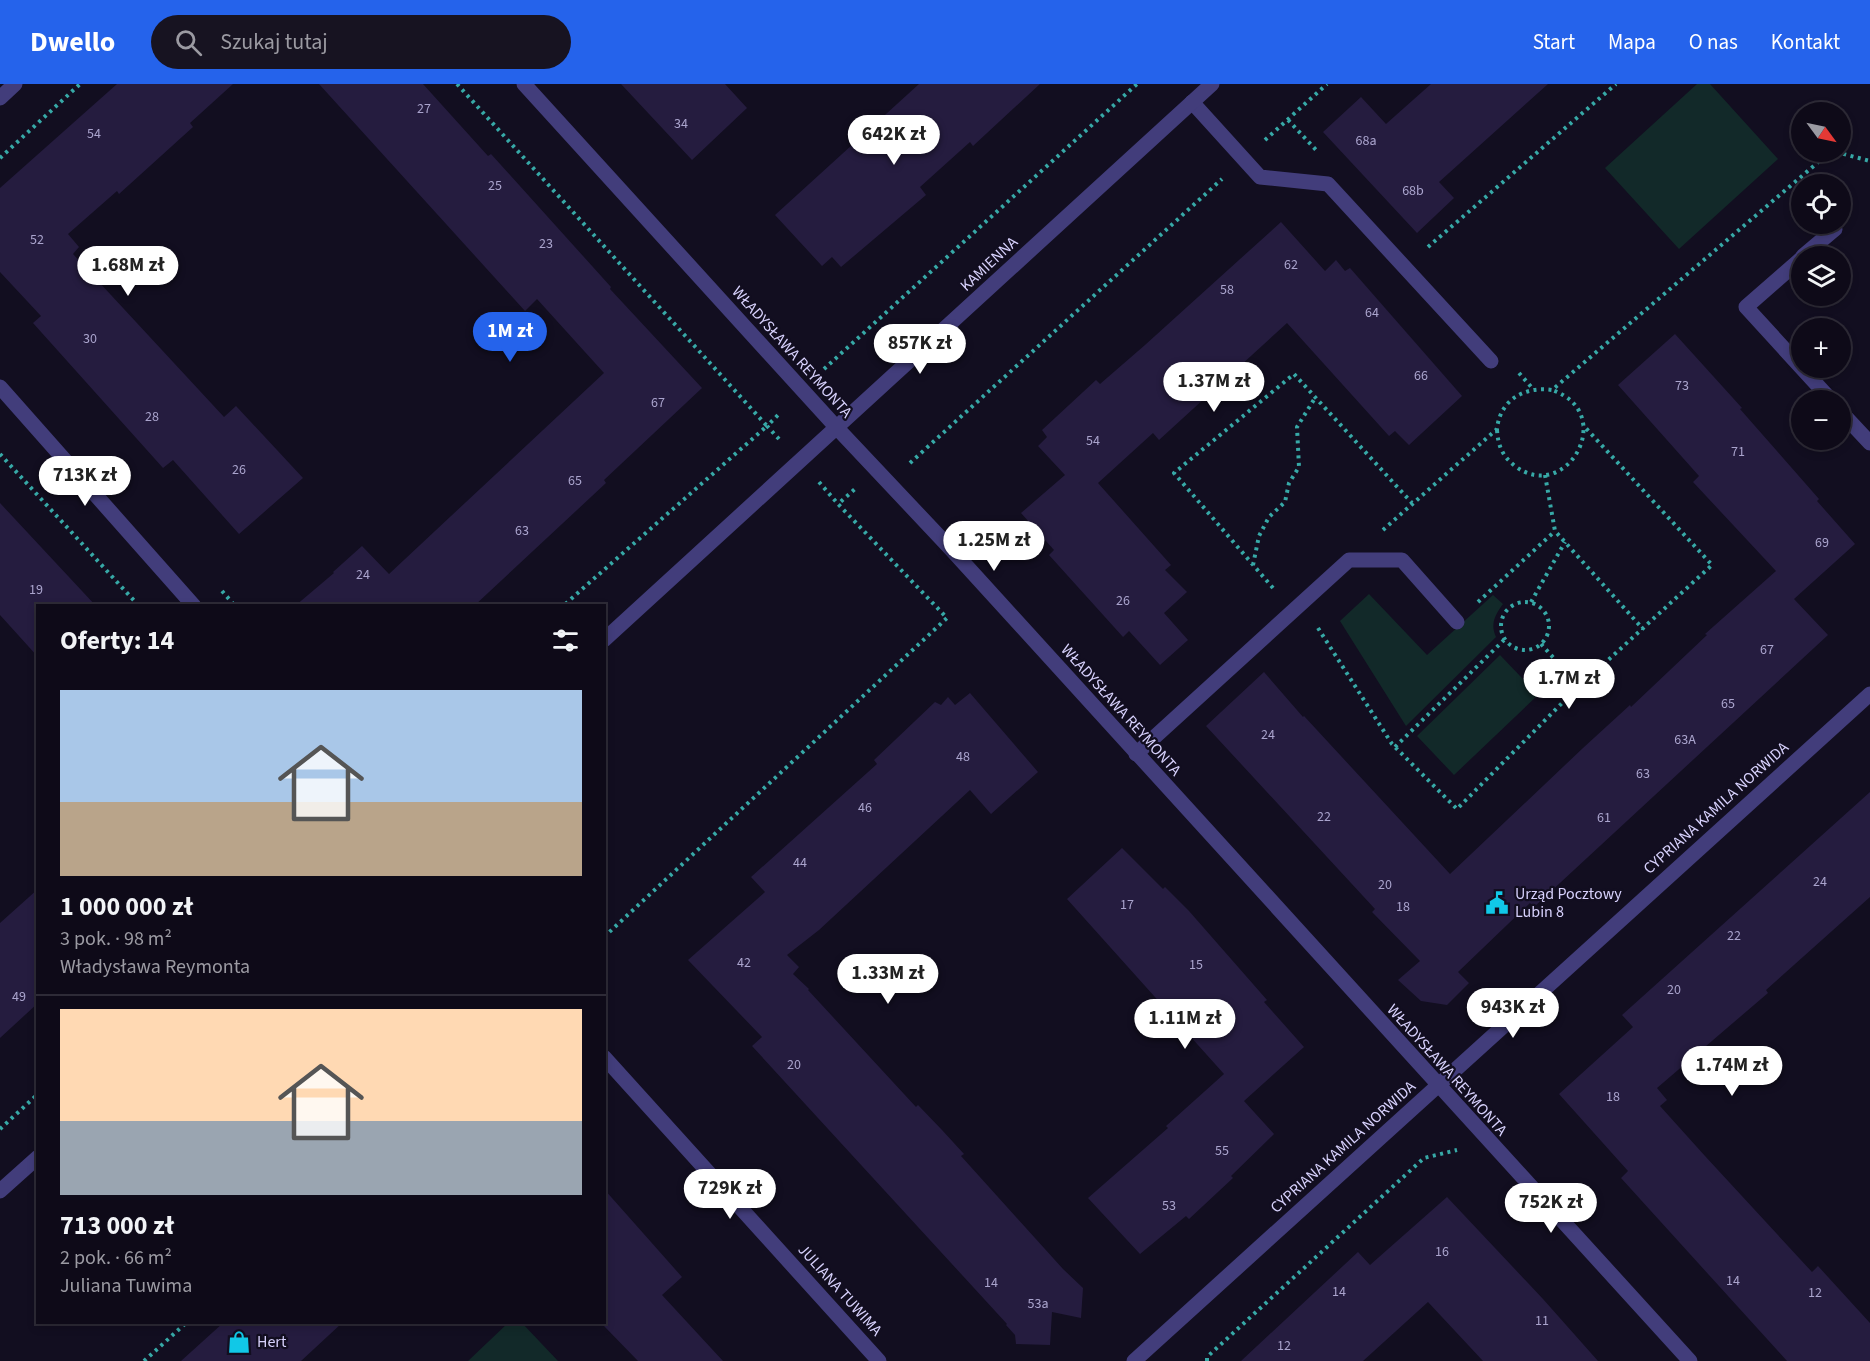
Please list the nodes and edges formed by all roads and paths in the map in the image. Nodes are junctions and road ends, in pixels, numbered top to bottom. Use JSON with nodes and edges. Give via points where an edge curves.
{"nodes":[{"id":1,"x":15,"y":84,"type":"edge"},
{"id":2,"x":80,"y":84,"type":"edge"},
{"id":3,"x":457,"y":84,"type":"edge"},
{"id":4,"x":524,"y":84,"type":"edge"},
{"id":5,"x":1137,"y":84,"type":"edge"},
{"id":6,"x":1212,"y":84,"type":"edge"},
{"id":7,"x":1616,"y":84,"type":"edge"},
{"id":8,"x":0,"y":99,"type":"edge"},
{"id":9,"x":1192,"y":102,"type":"junction"},
{"id":10,"x":1851,"y":156,"type":"edge"},
{"id":11,"x":0,"y":158,"type":"edge"},
{"id":12,"x":1870,"y":161,"type":"edge"},
{"id":13,"x":1818,"y":162,"type":"edge"},
{"id":14,"x":1829,"y":234,"type":"edge"},
{"id":15,"x":1815,"y":246,"type":"edge"},
{"id":16,"x":1425,"y":249,"type":"dead end"},
{"id":17,"x":1791,"y":267,"type":"edge"},
{"id":18,"x":1491,"y":361,"type":"dead end"},
{"id":19,"x":817,"y":362,"type":"dead end"},
{"id":20,"x":0,"y":387,"type":"edge"},
{"id":21,"x":1551,"y":390,"type":"junction"},
{"id":22,"x":1822,"y":390,"type":"edge"},
{"id":23,"x":1316,"y":398,"type":"junction"},
{"id":24,"x":1851,"y":423,"type":"edge"},
{"id":25,"x":1583,"y":425,"type":"junction"},
{"id":26,"x":837,"y":428,"type":"junction"},
{"id":27,"x":1497,"y":429,"type":"junction"},
{"id":28,"x":1870,"y":443,"type":"edge"},
{"id":29,"x":0,"y":454,"type":"edge"},
{"id":30,"x":1545,"y":475,"type":"junction"},
{"id":31,"x":1412,"y":503,"type":"junction"},
{"id":32,"x":1555,"y":531,"type":"junction"},
{"id":33,"x":1565,"y":542,"type":"junction"},
{"id":34,"x":1349,"y":560,"type":"junction"},
{"id":35,"x":1253,"y":565,"type":"junction"},
{"id":36,"x":1531,"y":602,"type":"junction"},
{"id":37,"x":137,"y":604,"type":"edge"},
{"id":38,"x":193,"y":604,"type":"edge"},
{"id":39,"x":565,"y":604,"type":"edge"},
{"id":40,"x":1298,"y":607,"type":"junction"},
{"id":41,"x":1457,"y":622,"type":"joint"},
{"id":42,"x":1642,"y":629,"type":"junction"},
{"id":43,"x":606,"y":638,"type":"edge"},
{"id":44,"x":1504,"y":640,"type":"junction"},
{"id":45,"x":1541,"y":644,"type":"junction"},
{"id":46,"x":1580,"y":687,"type":"junction"},
{"id":47,"x":1870,"y":694,"type":"edge"},
{"id":48,"x":1395,"y":747,"type":"junction"},
{"id":49,"x":1136,"y":754,"type":"junction"},
{"id":50,"x":606,"y":1059,"type":"edge"},
{"id":51,"x":1437,"y":1086,"type":"junction"},
{"id":52,"x":36,"y":1096,"type":"edge"},
{"id":53,"x":0,"y":1129,"type":"edge"},
{"id":54,"x":1460,"y":1149,"type":"dead end"},
{"id":55,"x":36,"y":1159,"type":"edge"},
{"id":56,"x":0,"y":1191,"type":"edge"},
{"id":57,"x":185,"y":1324,"type":"edge"},
{"id":58,"x":144,"y":1361,"type":"edge"},
{"id":59,"x":879,"y":1361,"type":"edge"},
{"id":60,"x":1134,"y":1361,"type":"edge"},
{"id":61,"x":1207,"y":1361,"type":"edge"},
{"id":62,"x":1690,"y":1361,"type":"edge"}],
"edges":[{"from":1,"to":8,"type":"street"},
{"from":2,"to":11,"type":"path"},
{"from":3,"to":39,"type":"path","via":[[767,426]]},
{"from":4,"to":26,"type":"street","name":"WŁADYSŁAWA REYMONTA"},
{"from":5,"to":19,"type":"path","via":[[825,370]]},
{"from":6,"to":9,"type":"street","name":"KAMIENNA"},
{"from":7,"to":16,"type":"path"},
{"from":9,"to":18,"type":"street","via":[[1260,177],[1328,184]]},
{"from":9,"to":26,"type":"street","name":"KAMIENNA"},
{"from":10,"to":12,"type":"path"},
{"from":13,"to":21,"type":"path"},
{"from":14,"to":15,"type":"street"},
{"from":17,"to":22,"type":"street","via":[[1746,307]]},
{"from":20,"to":38,"type":"street"},
{"from":21,"to":25,"type":"path","via":[[1572,401]]},
{"from":21,"to":27,"type":"path","via":[[1533,389],[1515,396],[1503,409]]},
{"from":23,"to":31,"type":"path"},
{"from":23,"to":35,"type":"path","via":[[1297,428],[1299,467],[1289,483],[1285,502],[1269,517],[1259,536]]},
{"from":23,"to":35,"type":"path","via":[[1294,374],[1174,472]]},
{"from":24,"to":28,"type":"street"},
{"from":25,"to":30,"type":"path","via":[[1581,447],[1573,460],[1561,470]]},
{"from":25,"to":42,"type":"path","via":[[1712,565]]},
{"from":26,"to":43,"type":"street","name":"KAMIENNA"},
{"from":26,"to":49,"type":"street","name":"WŁADYSŁAWA REYMONTA"},
{"from":27,"to":30,"type":"path","via":[[1501,450],[1508,460],[1521,470]]},
{"from":27,"to":31,"type":"path"},
{"from":29,"to":37,"type":"path"},
{"from":30,"to":32,"type":"path"},
{"from":31,"to":34,"type":"path"},
{"from":32,"to":33,"type":"path"},
{"from":32,"to":41,"type":"path"},
{"from":33,"to":36,"type":"path"},
{"from":33,"to":42,"type":"path"},
{"from":34,"to":40,"type":"street"},
{"from":34,"to":41,"type":"street","via":[[1402,560]]},
{"from":35,"to":40,"type":"path"},
{"from":36,"to":44,"type":"path","via":[[1516,603],[1507,609],[1500,626]]},
{"from":36,"to":45,"type":"path","via":[[1540,607],[1548,620],[1548,634]]},
{"from":40,"to":48,"type":"path"},
{"from":40,"to":49,"type":"street"},
{"from":42,"to":46,"type":"path"},
{"from":44,"to":45,"type":"path","via":[[1522,650]]},
{"from":44,"to":48,"type":"path"},
{"from":45,"to":46,"type":"path"},
{"from":46,"to":48,"type":"path","via":[[1457,809]]},
{"from":47,"to":51,"type":"street","name":"CYPRIANA KAMILA NORWIDA"},
{"from":49,"to":51,"type":"street","name":"WŁADYSŁAWA REYMONTA"},
{"from":50,"to":59,"type":"street","name":"JULIANA TUWIMA"},
{"from":51,"to":60,"type":"street","name":"CYPRIANA KAMILA NORWIDA"},
{"from":51,"to":62,"type":"street","name":"WŁADYSŁAWA REYMONTA"},
{"from":52,"to":53,"type":"path"},
{"from":54,"to":61,"type":"path","via":[[1424,1158]]},
{"from":55,"to":56,"type":"street"},
{"from":57,"to":58,"type":"path"}]}
